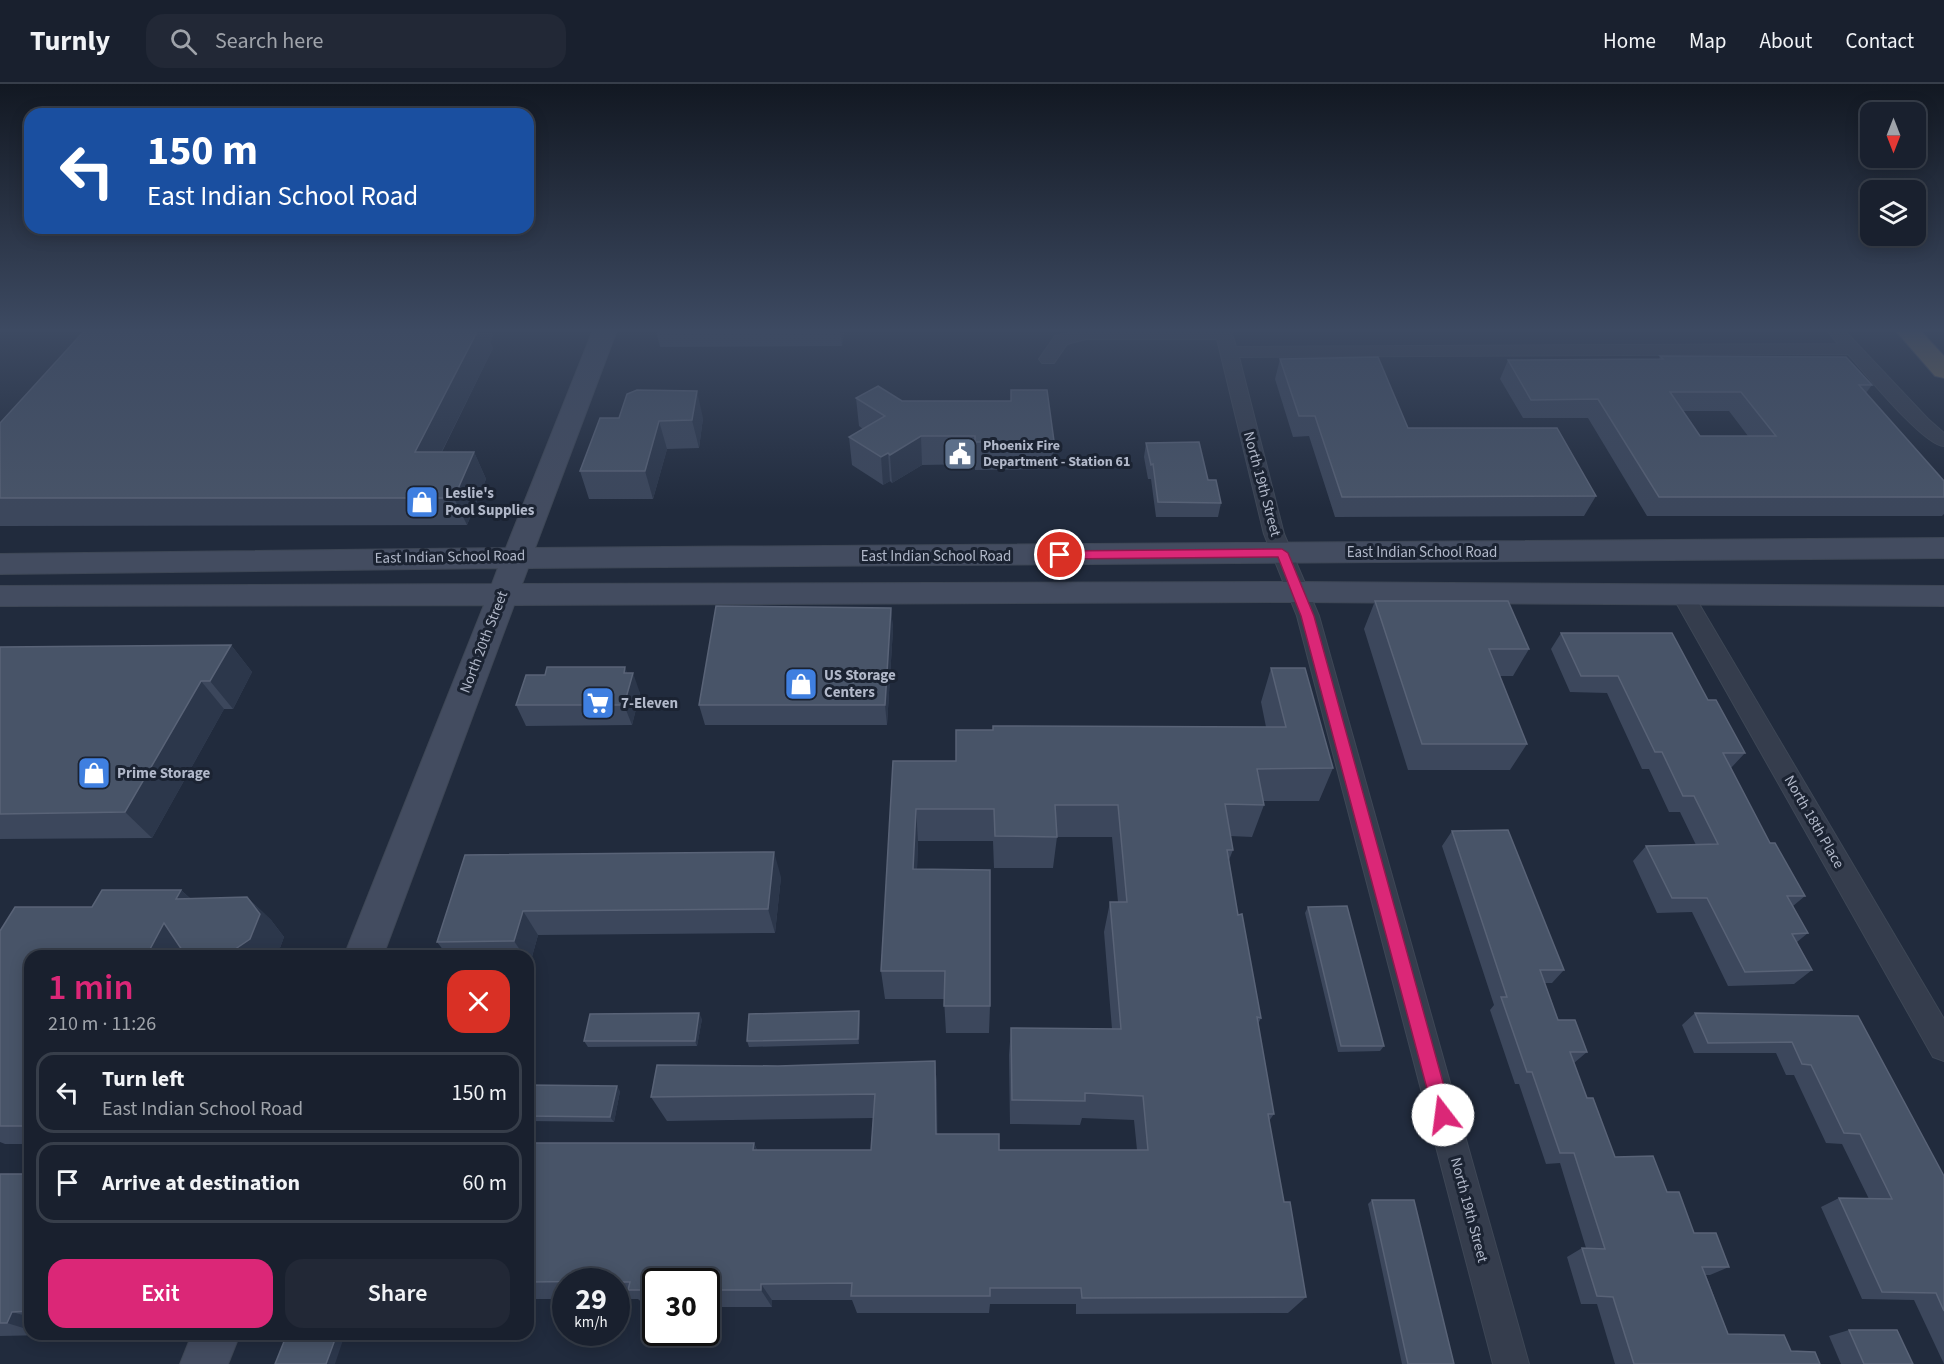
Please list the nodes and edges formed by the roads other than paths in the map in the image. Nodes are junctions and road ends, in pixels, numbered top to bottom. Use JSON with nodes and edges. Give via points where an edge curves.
{"nodes":[{"id":1,"x":582,"y":390,"type":"edge"},
{"id":2,"x":1238,"y":390,"type":"edge"},
{"id":3,"x":1892,"y":390,"type":"edge"},
{"id":4,"x":1942,"y":441,"type":"dead end"},
{"id":5,"x":1944,"y":548,"type":"edge"},
{"id":6,"x":1282,"y":553,"type":"junction"},
{"id":7,"x":518,"y":556,"type":"junction"},
{"id":8,"x":0,"y":564,"type":"edge"},
{"id":9,"x":1298,"y":592,"type":"junction"},
{"id":10,"x":0,"y":596,"type":"edge"},
{"id":11,"x":502,"y":596,"type":"junction"},
{"id":12,"x":1944,"y":596,"type":"edge"},
{"id":13,"x":1684,"y":597,"type":"junction"},
{"id":14,"x":365,"y":950,"type":"edge"},
{"id":15,"x":1944,"y":1047,"type":"edge"},
{"id":16,"x":214,"y":1340,"type":"edge"},
{"id":17,"x":204,"y":1364,"type":"edge"},
{"id":18,"x":1511,"y":1364,"type":"edge"}],
"edges":[{"from":1,"to":7,"type":"main road","name":"North 20th Street"},
{"from":2,"to":6,"type":"street","name":"North 19th Street"},
{"from":3,"to":4,"type":"street"},
{"from":5,"to":6,"type":"main road","name":"East Indian School Road"},
{"from":6,"to":7,"type":"main road","name":"East Indian School Road"},
{"from":6,"to":9,"type":"street","name":"North 19th Street"},
{"from":7,"to":8,"type":"main road","name":"East Indian School Road"},
{"from":7,"to":11,"type":"main road","name":"North 20th Street"},
{"from":9,"to":11,"type":"main road"},
{"from":9,"to":13,"type":"main road"},
{"from":9,"to":18,"type":"street","name":"North 19th Street","via":[[1308,616]]},
{"from":10,"to":11,"type":"main road"},
{"from":11,"to":14,"type":"main road","name":"North 20th Street"},
{"from":12,"to":13,"type":"main road"},
{"from":13,"to":15,"type":"street","name":"North 18th Place"},
{"from":16,"to":17,"type":"main road"}]}
